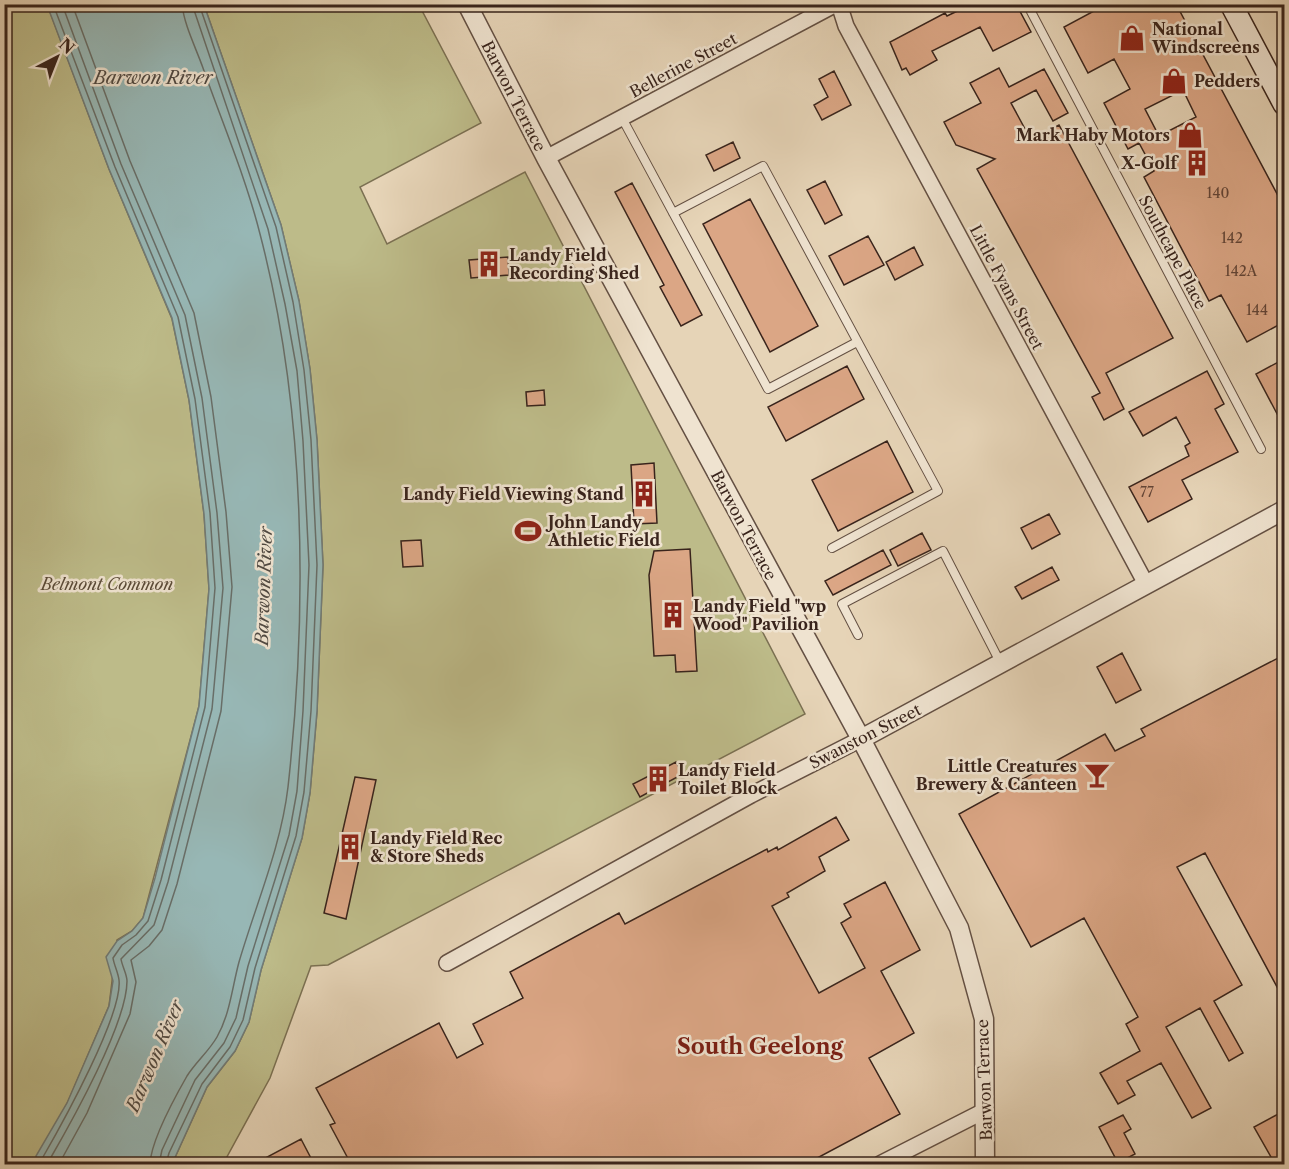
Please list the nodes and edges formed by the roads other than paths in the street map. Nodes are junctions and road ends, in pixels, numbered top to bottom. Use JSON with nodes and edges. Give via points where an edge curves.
{"nodes":[{"id":1,"x":467,"y":4,"type":"edge"},
{"id":2,"x":838,"y":4,"type":"edge"},
{"id":3,"x":1027,"y":4,"type":"edge"},
{"id":4,"x":1231,"y":4,"type":"edge"},
{"id":5,"x":1284,"y":104,"type":"edge"},
{"id":6,"x":622,"y":118,"type":"junction"},
{"id":7,"x":546,"y":158,"type":"junction"},
{"id":8,"x":673,"y":213,"type":"junction"},
{"id":9,"x":857,"y":342,"type":"junction"},
{"id":10,"x":1261,"y":449,"type":"dead end"},
{"id":11,"x":1284,"y":510,"type":"edge"},
{"id":12,"x":832,"y":548,"type":"dead end"},
{"id":13,"x":1146,"y":584,"type":"junction"},
{"id":14,"x":858,"y":635,"type":"dead end"},
{"id":15,"x":1001,"y":664,"type":"junction"},
{"id":16,"x":861,"y":739,"type":"junction"},
{"id":17,"x":447,"y":963,"type":"dead end"},
{"id":18,"x":986,"y":1110,"type":"junction"},
{"id":19,"x":880,"y":1164,"type":"edge"},
{"id":20,"x":985,"y":1164,"type":"edge"}],
"edges":[{"from":1,"to":7,"type":"street","name":"Barwon Terrace"},
{"from":2,"to":6,"type":"street","name":"Bellerine Street"},
{"from":2,"to":13,"type":"street","name":"Little Fyans Street","via":[[846,26]]},
{"from":3,"to":10,"type":"lane","name":"Southcape Place"},
{"from":4,"to":5,"type":"main road"},
{"from":6,"to":7,"type":"street","name":"Bellerine Street"},
{"from":6,"to":8,"type":"lane"},
{"from":7,"to":16,"type":"street","name":"Barwon Terrace"},
{"from":8,"to":9,"type":"lane","via":[[768,389]]},
{"from":8,"to":9,"type":"lane","via":[[763,166]]},
{"from":9,"to":12,"type":"lane","via":[[938,491]]},
{"from":11,"to":13,"type":"street","name":"Swanston Street"},
{"from":13,"to":15,"type":"street","name":"Swanston Street"},
{"from":14,"to":15,"type":"lane","via":[[842,604],[943,551]]},
{"from":15,"to":16,"type":"street","name":"Swanston Street"},
{"from":16,"to":17,"type":"street","name":"Swanston Street","via":[[751,795]]},
{"from":16,"to":18,"type":"street","name":"Barwon Terrace","via":[[959,928],[984,1019]]},
{"from":18,"to":19,"type":"street"},
{"from":18,"to":20,"type":"street","name":"Barwon Terrace"}]}
